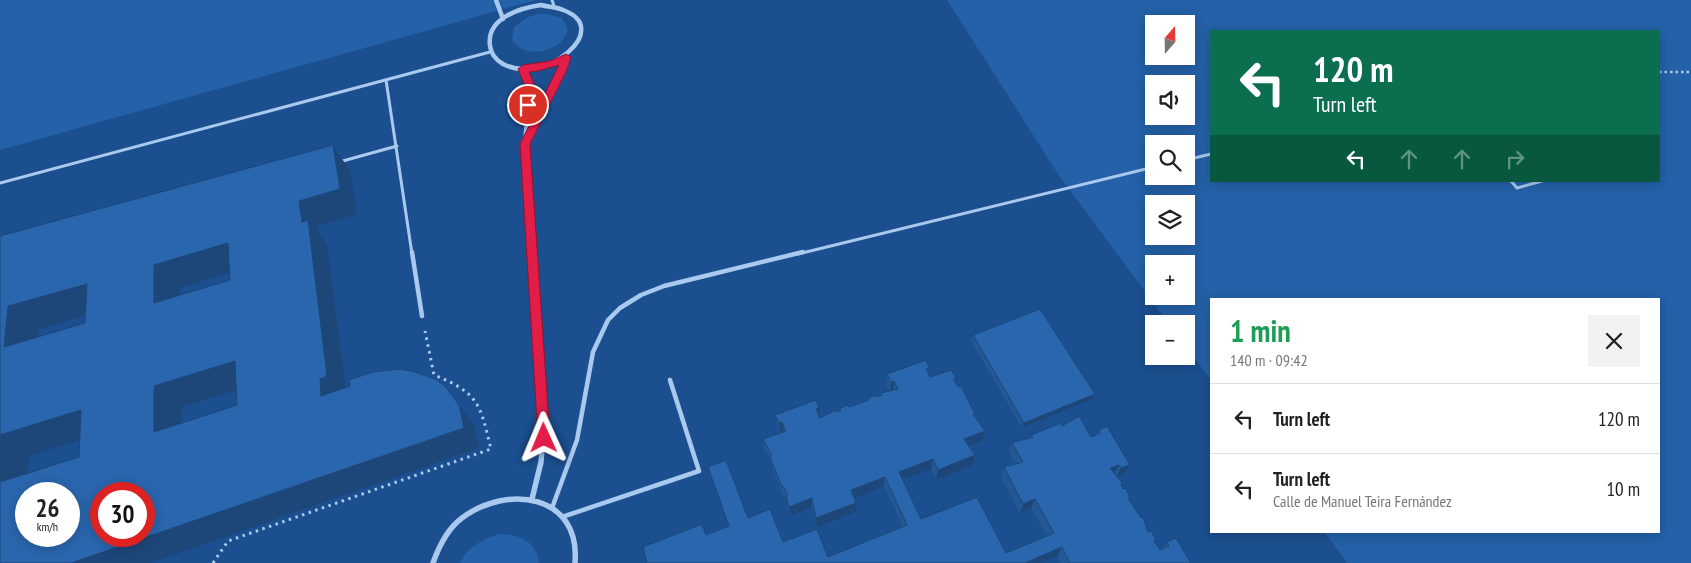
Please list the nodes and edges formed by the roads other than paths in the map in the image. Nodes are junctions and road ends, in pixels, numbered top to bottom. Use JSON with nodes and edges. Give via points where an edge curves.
{"nodes":[{"id":1,"x":496,"y":0,"type":"edge"},
{"id":2,"x":534,"y":0,"type":"edge"},
{"id":3,"x":552,"y":0,"type":"edge"},
{"id":4,"x":541,"y":6,"type":"junction"},
{"id":5,"x":554,"y":6,"type":"junction"},
{"id":6,"x":503,"y":18,"type":"junction"},
{"id":7,"x":490,"y":52,"type":"junction"},
{"id":8,"x":566,"y":57,"type":"junction"},
{"id":9,"x":523,"y":69,"type":"junction"},
{"id":10,"x":386,"y":80,"type":"junction"},
{"id":11,"x":525,"y":144,"type":"junction"},
{"id":12,"x":397,"y":146,"type":"junction"},
{"id":13,"x":1210,"y":154,"type":"edge"},
{"id":14,"x":1195,"y":158,"type":"edge"},
{"id":15,"x":331,"y":165,"type":"edge"},
{"id":16,"x":1145,"y":169,"type":"edge"},
{"id":17,"x":1512,"y":182,"type":"edge"},
{"id":18,"x":1538,"y":182,"type":"edge"},
{"id":19,"x":0,"y":183,"type":"edge"},
{"id":20,"x":422,"y":316,"type":"road end"},
{"id":21,"x":670,"y":380,"type":"dead end"},
{"id":22,"x":532,"y":499,"type":"junction"},
{"id":23,"x":552,"y":508,"type":"junction"},
{"id":24,"x":562,"y":517,"type":"junction"},
{"id":25,"x":433,"y":563,"type":"edge"},
{"id":26,"x":574,"y":563,"type":"edge"}],
"edges":[{"from":1,"to":6,"type":"street"},
{"from":2,"to":4,"type":"street"},
{"from":3,"to":5,"type":"lane"},
{"from":4,"to":5,"type":"street"},
{"from":4,"to":6,"type":"street","via":[[527,7]]},
{"from":5,"to":8,"type":"street","via":[[572,14],[582,26],[582,37]]},
{"from":6,"to":7,"type":"street","via":[[490,35]]},
{"from":7,"to":9,"type":"street","via":[[509,66]]},
{"from":7,"to":10,"type":"lane"},
{"from":8,"to":9,"type":"street","via":[[553,64]]},
{"from":8,"to":11,"type":"street"},
{"from":9,"to":11,"type":"street","via":[[530,86]]},
{"from":10,"to":12,"type":"lane"},
{"from":10,"to":19,"type":"lane"},
{"from":11,"to":22,"type":"street","via":[[544,424],[544,452]]},
{"from":12,"to":15,"type":"lane"},
{"from":12,"to":20,"type":"lane"},
{"from":13,"to":14,"type":"lane"},
{"from":16,"to":23,"type":"lane","via":[[642,294],[619,308],[605,325],[595,347],[576,441]]},
{"from":17,"to":18,"type":"lane","via":[[1517,188]]},
{"from":21,"to":24,"type":"lane","via":[[698,471]]},
{"from":22,"to":23,"type":"street"},
{"from":22,"to":25,"type":"street","via":[[514,497],[478,508],[447,534]]},
{"from":23,"to":24,"type":"street"},
{"from":24,"to":26,"type":"street","via":[[574,542]]}]}
